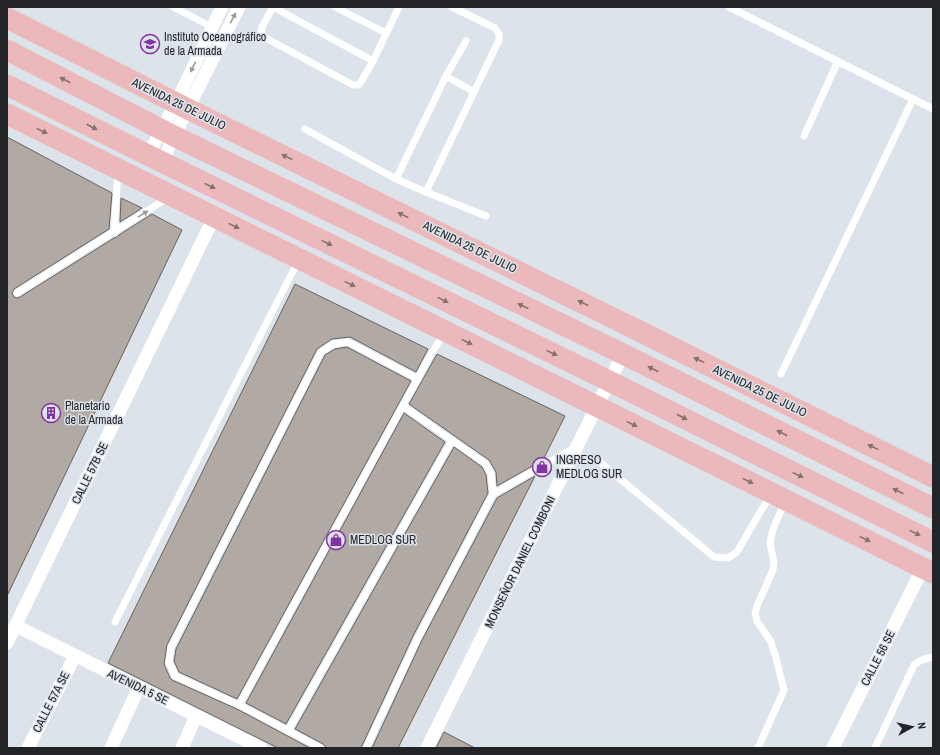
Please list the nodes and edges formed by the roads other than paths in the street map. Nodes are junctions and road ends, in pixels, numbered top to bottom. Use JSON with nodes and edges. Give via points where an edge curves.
{"nodes":[{"id":1,"x":173,"y":7,"type":"edge"},
{"id":2,"x":222,"y":7,"type":"edge"},
{"id":3,"x":239,"y":7,"type":"edge"},
{"id":4,"x":273,"y":7,"type":"edge"},
{"id":5,"x":335,"y":7,"type":"edge"},
{"id":6,"x":399,"y":7,"type":"edge"},
{"id":7,"x":452,"y":7,"type":"edge"},
{"id":8,"x":730,"y":7,"type":"edge"},
{"id":9,"x":743,"y":10,"type":"edge"},
{"id":10,"x":7,"y":18,"type":"edge"},
{"id":11,"x":212,"y":27,"type":"junction"},
{"id":12,"x":386,"y":33,"type":"junction"},
{"id":13,"x":225,"y":34,"type":"junction"},
{"id":14,"x":466,"y":41,"type":"dead end"},
{"id":15,"x":7,"y":50,"type":"edge"},
{"id":16,"x":373,"y":61,"type":"junction"},
{"id":17,"x":838,"y":61,"type":"junction"},
{"id":18,"x":446,"y":76,"type":"junction"},
{"id":19,"x":7,"y":84,"type":"edge"},
{"id":20,"x":474,"y":92,"type":"junction"},
{"id":21,"x":913,"y":99,"type":"junction"},
{"id":22,"x":182,"y":106,"type":"junction"},
{"id":23,"x":933,"y":109,"type":"edge"},
{"id":24,"x":7,"y":114,"type":"edge"},
{"id":25,"x":161,"y":129,"type":"junction"},
{"id":26,"x":305,"y":129,"type":"dead end"},
{"id":27,"x":804,"y":136,"type":"dead end"},
{"id":28,"x":200,"y":149,"type":"junction"},
{"id":29,"x":156,"y":159,"type":"junction"},
{"id":30,"x":118,"y":169,"type":"junction"},
{"id":31,"x":396,"y":179,"type":"junction"},
{"id":32,"x":426,"y":192,"type":"junction"},
{"id":33,"x":172,"y":196,"type":"junction"},
{"id":34,"x":486,"y":216,"type":"dead end"},
{"id":35,"x":214,"y":217,"type":"junction"},
{"id":36,"x":114,"y":232,"type":"junction"},
{"id":37,"x":299,"y":259,"type":"junction"},
{"id":38,"x":17,"y":293,"type":"dead end"},
{"id":39,"x":544,"y":316,"type":"junction"},
{"id":40,"x":625,"y":324,"type":"junction"},
{"id":41,"x":446,"y":331,"type":"junction"},
{"id":42,"x":623,"y":354,"type":"junction"},
{"id":43,"x":781,"y":374,"type":"dead end"},
{"id":44,"x":418,"y":379,"type":"junction"},
{"id":45,"x":610,"y":381,"type":"junction"},
{"id":46,"x":403,"y":406,"type":"junction"},
{"id":47,"x":597,"y":406,"type":"junction"},
{"id":48,"x":452,"y":440,"type":"junction"},
{"id":49,"x":577,"y":446,"type":"junction"},
{"id":50,"x":601,"y":463,"type":"dead end"},
{"id":51,"x":933,"y":477,"type":"edge"},
{"id":52,"x":493,"y":494,"type":"junction"},
{"id":53,"x":779,"y":496,"type":"junction"},
{"id":54,"x":933,"y":508,"type":"edge"},
{"id":55,"x":933,"y":542,"type":"edge"},
{"id":56,"x":928,"y":570,"type":"edge"},
{"id":57,"x":116,"y":622,"type":"dead end"},
{"id":58,"x":16,"y":626,"type":"junction"},
{"id":59,"x":7,"y":643,"type":"edge"},
{"id":60,"x":75,"y":656,"type":"junction"},
{"id":61,"x":933,"y":657,"type":"edge"},
{"id":62,"x":138,"y":687,"type":"junction"},
{"id":63,"x":239,"y":705,"type":"junction"},
{"id":64,"x":196,"y":716,"type":"junction"},
{"id":65,"x":288,"y":731,"type":"junction"},
{"id":66,"x":28,"y":748,"type":"edge"},
{"id":67,"x":111,"y":748,"type":"edge"},
{"id":68,"x":182,"y":748,"type":"edge"},
{"id":69,"x":261,"y":748,"type":"edge"},
{"id":70,"x":321,"y":748,"type":"edge"},
{"id":71,"x":366,"y":748,"type":"edge"},
{"id":72,"x":427,"y":748,"type":"edge"},
{"id":73,"x":758,"y":748,"type":"edge"},
{"id":74,"x":833,"y":748,"type":"edge"},
{"id":75,"x":875,"y":748,"type":"edge"}],
"edges":[{"from":1,"to":11,"type":"lane"},
{"from":2,"to":11,"type":"street"},
{"from":13,"to":3,"type":"street","one_way":true},
{"from":4,"to":16,"type":"lane"},
{"from":4,"to":16,"type":"lane","via":[[261,31],[271,42],[353,85],[361,82]]},
{"from":5,"to":12,"type":"lane"},
{"from":6,"to":12,"type":"lane"},
{"from":7,"to":20,"type":"lane","via":[[495,28],[499,34],[499,40]]},
{"from":8,"to":9,"type":"lane"},
{"from":9,"to":17,"type":"lane"},
{"from":10,"to":22,"type":"main road","name":"AVENIDA 25 DE JULIO"},
{"from":11,"to":13,"type":"street"},
{"from":11,"to":22,"type":"street","one_way":true},
{"from":12,"to":16,"type":"lane"},
{"from":13,"to":22,"type":"street"},
{"from":14,"to":18,"type":"lane"},
{"from":25,"to":15,"type":"main road","one_way":true},
{"from":17,"to":21,"type":"lane"},
{"from":17,"to":27,"type":"lane"},
{"from":18,"to":20,"type":"lane"},
{"from":18,"to":31,"type":"lane"},
{"from":19,"to":29,"type":"main road","one_way":true},
{"from":20,"to":32,"type":"lane"},
{"from":21,"to":23,"type":"lane"},
{"from":21,"to":43,"type":"lane"},
{"from":22,"to":25,"type":"street"},
{"from":40,"to":22,"type":"main road","name":"AVENIDA 25 DE JULIO","one_way":true},
{"from":24,"to":30,"type":"main road","one_way":true},
{"from":25,"to":28,"type":"main road"},
{"from":25,"to":29,"type":"street"},
{"from":25,"to":29,"type":"main road","via":[[150,128],[150,136],[141,147]]},
{"from":26,"to":31,"type":"lane"},
{"from":28,"to":29,"type":"main road","via":[[188,149],[182,153],[179,165]]},
{"from":39,"to":28,"type":"main road","one_way":true},
{"from":29,"to":45,"type":"main road","one_way":true},
{"from":30,"to":33,"type":"main road"},
{"from":30,"to":36,"type":"lane"},
{"from":31,"to":32,"type":"lane"},
{"from":32,"to":34,"type":"lane"},
{"from":33,"to":35,"type":"main road"},
{"from":36,"to":33,"type":"lane","one_way":true},
{"from":35,"to":37,"type":"main road","one_way":true},
{"from":35,"to":58,"type":"street","name":"CALLE 57B SE"},
{"from":36,"to":38,"type":"lane"},
{"from":37,"to":41,"type":"main road","one_way":true},
{"from":37,"to":57,"type":"lane"},
{"from":39,"to":40,"type":"main road"},
{"from":39,"to":42,"type":"main road"},
{"from":51,"to":40,"type":"main road","name":"AVENIDA 25 DE JULIO","one_way":true},
{"from":41,"to":44,"type":"lane"},
{"from":41,"to":47,"type":"main road","one_way":true},
{"from":42,"to":45,"type":"street","name":"MONSEÑOR DANIEL COMBONI"},
{"from":54,"to":42,"type":"main road","one_way":true},
{"from":44,"to":46,"type":"lane"},
{"from":44,"to":63,"type":"lane","via":[[348,342],[332,344],[321,352],[171,647],[169,662],[175,676]]},
{"from":45,"to":47,"type":"street","name":"MONSEÑOR DANIEL COMBONI"},
{"from":45,"to":55,"type":"main road","one_way":true},
{"from":46,"to":48,"type":"lane"},
{"from":46,"to":63,"type":"lane"},
{"from":47,"to":49,"type":"street","name":"MONSEÑOR DANIEL COMBONI"},
{"from":47,"to":53,"type":"main road","one_way":true},
{"from":48,"to":52,"type":"lane","via":[[486,464],[491,474]]},
{"from":48,"to":65,"type":"lane"},
{"from":49,"to":52,"type":"lane"},
{"from":49,"to":72,"type":"street","name":"MONSEÑOR DANIEL COMBONI"},
{"from":50,"to":53,"type":"lane","via":[[714,557],[728,558],[737,552],[759,514]]},
{"from":52,"to":71,"type":"lane","via":[[418,638]]},
{"from":53,"to":56,"type":"main road","one_way":true},
{"from":53,"to":73,"type":"lane","via":[[770,543],[773,570],[755,613],[773,647],[784,690]]},
{"from":56,"to":74,"type":"street","name":"CALLE 56 SE"},
{"from":58,"to":59,"type":"street","name":"CALLE 57B SE"},
{"from":58,"to":60,"type":"street","name":"AVENIDA 5 SE"},
{"from":60,"to":62,"type":"street","name":"AVENIDA 5 SE"},
{"from":60,"to":66,"type":"street","name":"CALLE 57A SE"},
{"from":61,"to":75,"type":"lane","via":[[919,660],[914,665]]},
{"from":62,"to":64,"type":"street","name":"AVENIDA 5 SE"},
{"from":62,"to":67,"type":"street"},
{"from":63,"to":65,"type":"lane"},
{"from":64,"to":68,"type":"street"},
{"from":64,"to":69,"type":"street","name":"AVENIDA 5 SE"},
{"from":65,"to":70,"type":"lane"}]}
